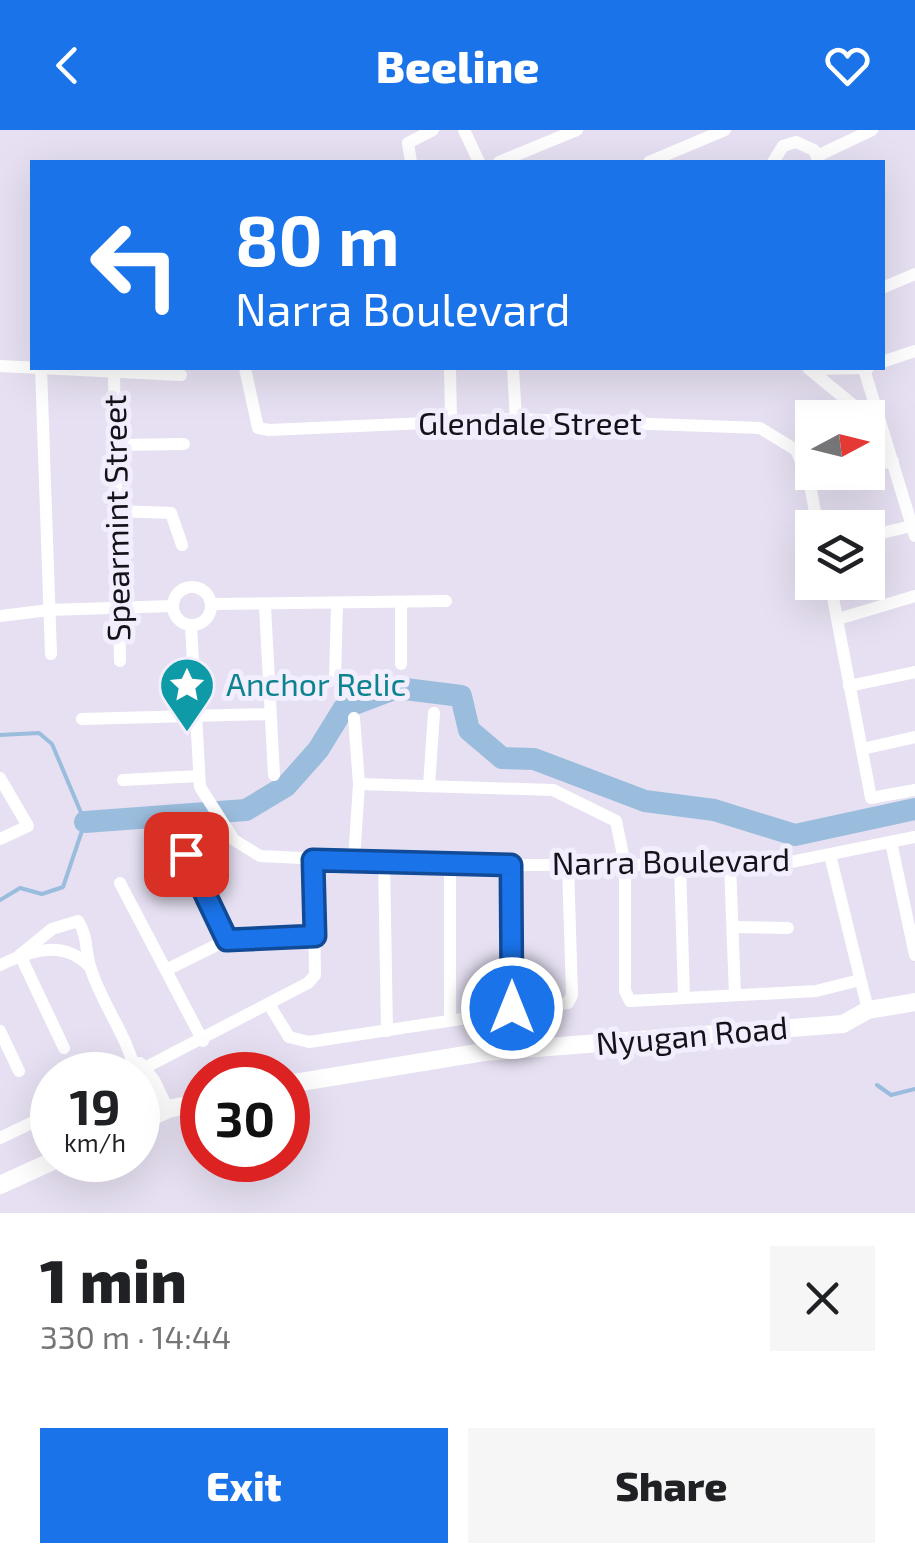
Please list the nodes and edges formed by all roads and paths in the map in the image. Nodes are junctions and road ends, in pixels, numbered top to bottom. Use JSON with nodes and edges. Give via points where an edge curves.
{"nodes":[{"id":1,"x":434,"y":130,"type":"edge"},
{"id":2,"x":464,"y":130,"type":"edge"},
{"id":3,"x":577,"y":130,"type":"edge"},
{"id":4,"x":725,"y":130,"type":"edge"},
{"id":5,"x":872,"y":130,"type":"edge"},
{"id":6,"x":788,"y":136,"type":"edge"},
{"id":7,"x":818,"y":159,"type":"edge"},
{"id":8,"x":411,"y":160,"type":"edge"},
{"id":9,"x":478,"y":160,"type":"edge"},
{"id":10,"x":504,"y":160,"type":"edge"},
{"id":11,"x":654,"y":160,"type":"edge"},
{"id":12,"x":774,"y":160,"type":"edge"},
{"id":13,"x":915,"y":274,"type":"edge"},
{"id":14,"x":885,"y":287,"type":"edge"},
{"id":15,"x":915,"y":351,"type":"edge"},
{"id":16,"x":885,"y":361,"type":"edge"},
{"id":17,"x":0,"y":366,"type":"edge"},
{"id":18,"x":30,"y":367,"type":"edge"},
{"id":19,"x":41,"y":370,"type":"edge"},
{"id":20,"x":62,"y":370,"type":"edge"},
{"id":21,"x":246,"y":370,"type":"edge"},
{"id":22,"x":450,"y":370,"type":"edge"},
{"id":23,"x":513,"y":370,"type":"edge"},
{"id":24,"x":814,"y":370,"type":"edge"},
{"id":25,"x":867,"y":370,"type":"edge"},
{"id":26,"x":114,"y":375,"type":"junction"},
{"id":27,"x":181,"y":375,"type":"dead end"},
{"id":28,"x":849,"y":400,"type":"edge"},
{"id":29,"x":875,"y":400,"type":"edge"},
{"id":30,"x":516,"y":419,"type":"junction"},
{"id":31,"x":451,"y":420,"type":"junction"},
{"id":32,"x":885,"y":436,"type":"edge"},
{"id":33,"x":184,"y":444,"type":"dead end"},
{"id":34,"x":116,"y":446,"type":"junction"},
{"id":35,"x":795,"y":449,"type":"edge"},
{"id":36,"x":893,"y":461,"type":"junction"},
{"id":37,"x":885,"y":463,"type":"edge"},
{"id":38,"x":117,"y":511,"type":"junction"},
{"id":39,"x":914,"y":532,"type":"edge"},
{"id":40,"x":885,"y":535,"type":"edge"},
{"id":41,"x":182,"y":545,"type":"dead end"},
{"id":42,"x":915,"y":596,"type":"edge"},
{"id":43,"x":834,"y":600,"type":"edge"},
{"id":44,"x":446,"y":601,"type":"dead end"},
{"id":45,"x":401,"y":602,"type":"junction"},
{"id":46,"x":211,"y":604,"type":"junction"},
{"id":47,"x":337,"y":604,"type":"junction"},
{"id":48,"x":121,"y":606,"type":"junction"},
{"id":49,"x":172,"y":606,"type":"junction"},
{"id":50,"x":265,"y":606,"type":"junction"},
{"id":51,"x":49,"y":610,"type":"junction"},
{"id":52,"x":0,"y":616,"type":"edge"},
{"id":53,"x":838,"y":619,"type":"junction"},
{"id":54,"x":192,"y":625,"type":"junction"},
{"id":55,"x":50,"y":654,"type":"dead end"},
{"id":56,"x":120,"y":661,"type":"dead end"},
{"id":57,"x":401,"y":664,"type":"dead end"},
{"id":58,"x":915,"y":672,"type":"edge"},
{"id":59,"x":335,"y":679,"type":"dead end"},
{"id":60,"x":849,"y":686,"type":"junction"},
{"id":61,"x":434,"y":713,"type":"dead end"},
{"id":62,"x":270,"y":714,"type":"junction"},
{"id":63,"x":195,"y":716,"type":"junction"},
{"id":64,"x":354,"y":718,"type":"dead end"},
{"id":65,"x":82,"y":720,"type":"dead end"},
{"id":66,"x":915,"y":738,"type":"edge"},
{"id":67,"x":862,"y":749,"type":"junction"},
{"id":68,"x":274,"y":775,"type":"dead end"},
{"id":69,"x":0,"y":778,"type":"edge"},
{"id":70,"x":123,"y":780,"type":"dead end"},
{"id":71,"x":199,"y":781,"type":"junction"},
{"id":72,"x":359,"y":784,"type":"junction"},
{"id":73,"x":429,"y":786,"type":"junction"},
{"id":74,"x":915,"y":790,"type":"edge"},
{"id":75,"x":915,"y":836,"type":"edge"},
{"id":76,"x":0,"y":839,"type":"edge"},
{"id":77,"x":891,"y":842,"type":"junction"},
{"id":78,"x":186,"y":854,"type":"dead end"},
{"id":79,"x":830,"y":855,"type":"junction"},
{"id":80,"x":313,"y":860,"type":"junction"},
{"id":81,"x":354,"y":860,"type":"junction"},
{"id":82,"x":384,"y":860,"type":"junction"},
{"id":83,"x":680,"y":864,"type":"junction"},
{"id":84,"x":450,"y":865,"type":"junction"},
{"id":85,"x":511,"y":865,"type":"junction"},
{"id":86,"x":568,"y":865,"type":"junction"},
{"id":87,"x":625,"y":865,"type":"junction"},
{"id":88,"x":730,"y":865,"type":"junction"},
{"id":89,"x":120,"y":882,"type":"dead end"},
{"id":90,"x":733,"y":927,"type":"junction"},
{"id":91,"x":788,"y":928,"type":"dead end"},
{"id":92,"x":315,"y":936,"type":"junction"},
{"id":93,"x":227,"y":940,"type":"junction"},
{"id":94,"x":20,"y":955,"type":"junction"},
{"id":95,"x":915,"y":955,"type":"edge"},
{"id":96,"x":0,"y":965,"type":"edge"},
{"id":97,"x":89,"y":966,"type":"junction"},
{"id":98,"x":168,"y":968,"type":"junction"},
{"id":99,"x":860,"y":980,"type":"junction"},
{"id":100,"x":736,"y":995,"type":"junction"},
{"id":101,"x":684,"y":997,"type":"junction"},
{"id":102,"x":915,"y":1002,"type":"edge"},
{"id":103,"x":270,"y":1006,"type":"junction"},
{"id":104,"x":512,"y":1008,"type":"junction"},
{"id":105,"x":868,"y":1010,"type":"junction"},
{"id":106,"x":450,"y":1018,"type":"junction"},
{"id":107,"x":0,"y":1031,"type":"edge"},
{"id":108,"x":387,"y":1032,"type":"junction"},
{"id":109,"x":203,"y":1041,"type":"junction"},
{"id":110,"x":64,"y":1048,"type":"dead end"},
{"id":111,"x":132,"y":1052,"type":"edge"},
{"id":112,"x":160,"y":1063,"type":"edge"},
{"id":113,"x":19,"y":1071,"type":"dead end"},
{"id":114,"x":310,"y":1080,"type":"edge"},
{"id":115,"x":30,"y":1123,"type":"edge"},
{"id":116,"x":0,"y":1138,"type":"edge"},
{"id":117,"x":30,"y":1171,"type":"edge"},
{"id":118,"x":0,"y":1184,"type":"edge"}],
"edges":[{"from":1,"to":8,"type":"street","via":[[408,143]]},
{"from":2,"to":9,"type":"street"},
{"from":3,"to":10,"type":"street"},
{"from":4,"to":11,"type":"street"},
{"from":5,"to":7,"type":"street"},
{"from":6,"to":7,"type":"street"},
{"from":6,"to":12,"type":"street"},
{"from":13,"to":14,"type":"street"},
{"from":15,"to":16,"type":"street"},
{"from":17,"to":18,"type":"street"},
{"from":19,"to":51,"type":"street"},
{"from":20,"to":26,"type":"street"},
{"from":21,"to":31,"type":"street","name":"Glendale Street","via":[[258,428]]},
{"from":22,"to":31,"type":"street"},
{"from":23,"to":30,"type":"street"},
{"from":24,"to":28,"type":"street"},
{"from":25,"to":29,"type":"street"},
{"from":26,"to":27,"type":"street"},
{"from":26,"to":34,"type":"street","name":"Spearmint Street"},
{"from":30,"to":31,"type":"street","name":"Glendale Street"},
{"from":30,"to":35,"type":"street","name":"Glendale Street","via":[[760,428]]},
{"from":32,"to":36,"type":"street"},
{"from":33,"to":34,"type":"street"},
{"from":34,"to":38,"type":"street","name":"Spearmint Street"},
{"from":36,"to":37,"type":"street"},
{"from":36,"to":39,"type":"street"},
{"from":38,"to":41,"type":"street","via":[[171,513]]},
{"from":38,"to":48,"type":"street","name":"Spearmint Street"},
{"from":39,"to":40,"type":"street"},
{"from":42,"to":53,"type":"street"},
{"from":43,"to":53,"type":"street"},
{"from":44,"to":45,"type":"street"},
{"from":45,"to":47,"type":"street"},
{"from":45,"to":57,"type":"street"},
{"from":46,"to":49,"type":"street","via":[[202,590],[186,587]]},
{"from":46,"to":50,"type":"street"},
{"from":46,"to":54,"type":"street","via":[[206,619]]},
{"from":47,"to":50,"type":"street"},
{"from":47,"to":59,"type":"street"},
{"from":48,"to":49,"type":"street"},
{"from":48,"to":51,"type":"street"},
{"from":48,"to":56,"type":"street","name":"Spearmint Street"},
{"from":49,"to":54,"type":"street","via":[[182,623]]},
{"from":50,"to":62,"type":"street"},
{"from":51,"to":52,"type":"street"},
{"from":51,"to":55,"type":"street"},
{"from":53,"to":60,"type":"street"},
{"from":54,"to":63,"type":"street","name":"Narra Boulevard"},
{"from":58,"to":60,"type":"street"},
{"from":60,"to":67,"type":"street"},
{"from":61,"to":73,"type":"street"},
{"from":62,"to":63,"type":"street"},
{"from":62,"to":68,"type":"street"},
{"from":63,"to":65,"type":"street"},
{"from":63,"to":71,"type":"street","name":"Narra Boulevard"},
{"from":64,"to":72,"type":"street"},
{"from":66,"to":67,"type":"street"},
{"from":67,"to":74,"type":"street","via":[[871,798]]},
{"from":69,"to":76,"type":"street","via":[[28,826]]},
{"from":70,"to":71,"type":"street"},
{"from":71,"to":80,"type":"street","name":"Narra Boulevard","via":[[232,838],[260,856]]},
{"from":72,"to":73,"type":"street"},
{"from":72,"to":81,"type":"street"},
{"from":73,"to":87,"type":"street","via":[[554,790],[616,821]]},
{"from":75,"to":77,"type":"street","name":"Narra Boulevard"},
{"from":77,"to":79,"type":"street","name":"Narra Boulevard"},
{"from":77,"to":95,"type":"street"},
{"from":78,"to":93,"type":"street"},
{"from":79,"to":88,"type":"street","name":"Narra Boulevard"},
{"from":79,"to":99,"type":"street"},
{"from":80,"to":81,"type":"street","name":"Narra Boulevard"},
{"from":80,"to":92,"type":"street"},
{"from":81,"to":82,"type":"street","name":"Narra Boulevard"},
{"from":82,"to":84,"type":"street","name":"Narra Boulevard"},
{"from":82,"to":108,"type":"street"},
{"from":83,"to":87,"type":"street","name":"Narra Boulevard"},
{"from":83,"to":88,"type":"street","name":"Narra Boulevard"},
{"from":83,"to":101,"type":"street"},
{"from":84,"to":85,"type":"street","name":"Narra Boulevard"},
{"from":84,"to":106,"type":"street"},
{"from":85,"to":86,"type":"street","name":"Narra Boulevard"},
{"from":85,"to":104,"type":"street"},
{"from":86,"to":87,"type":"street","name":"Narra Boulevard"},
{"from":86,"to":104,"type":"street","via":[[572,996],[568,1002]]},
{"from":87,"to":101,"type":"street","via":[[625,998]]},
{"from":88,"to":90,"type":"street"},
{"from":89,"to":98,"type":"street"},
{"from":90,"to":91,"type":"street"},
{"from":90,"to":100,"type":"street"},
{"from":92,"to":93,"type":"street"},
{"from":92,"to":103,"type":"street","via":[[315,974]]},
{"from":93,"to":98,"type":"street"},
{"from":94,"to":96,"type":"street"},
{"from":94,"to":97,"type":"street","via":[[49,947]]},
{"from":94,"to":97,"type":"street","via":[[52,929],[78,921],[86,932]]},
{"from":94,"to":110,"type":"street"},
{"from":97,"to":111,"type":"street"},
{"from":98,"to":109,"type":"street"},
{"from":99,"to":100,"type":"street","via":[[816,991]]},
{"from":99,"to":105,"type":"street"},
{"from":100,"to":101,"type":"street"},
{"from":102,"to":105,"type":"main road","name":"Nyugan Road"},
{"from":103,"to":108,"type":"street","via":[[290,1037],[309,1042]]},
{"from":103,"to":109,"type":"street"},
{"from":104,"to":106,"type":"street"},
{"from":105,"to":114,"type":"main road","name":"Nyugan Road","via":[[842,1024],[484,1052]]},
{"from":106,"to":108,"type":"street"},
{"from":107,"to":113,"type":"street"},
{"from":109,"to":112,"type":"street"},
{"from":115,"to":116,"type":"street"},
{"from":117,"to":118,"type":"main road"}]}
